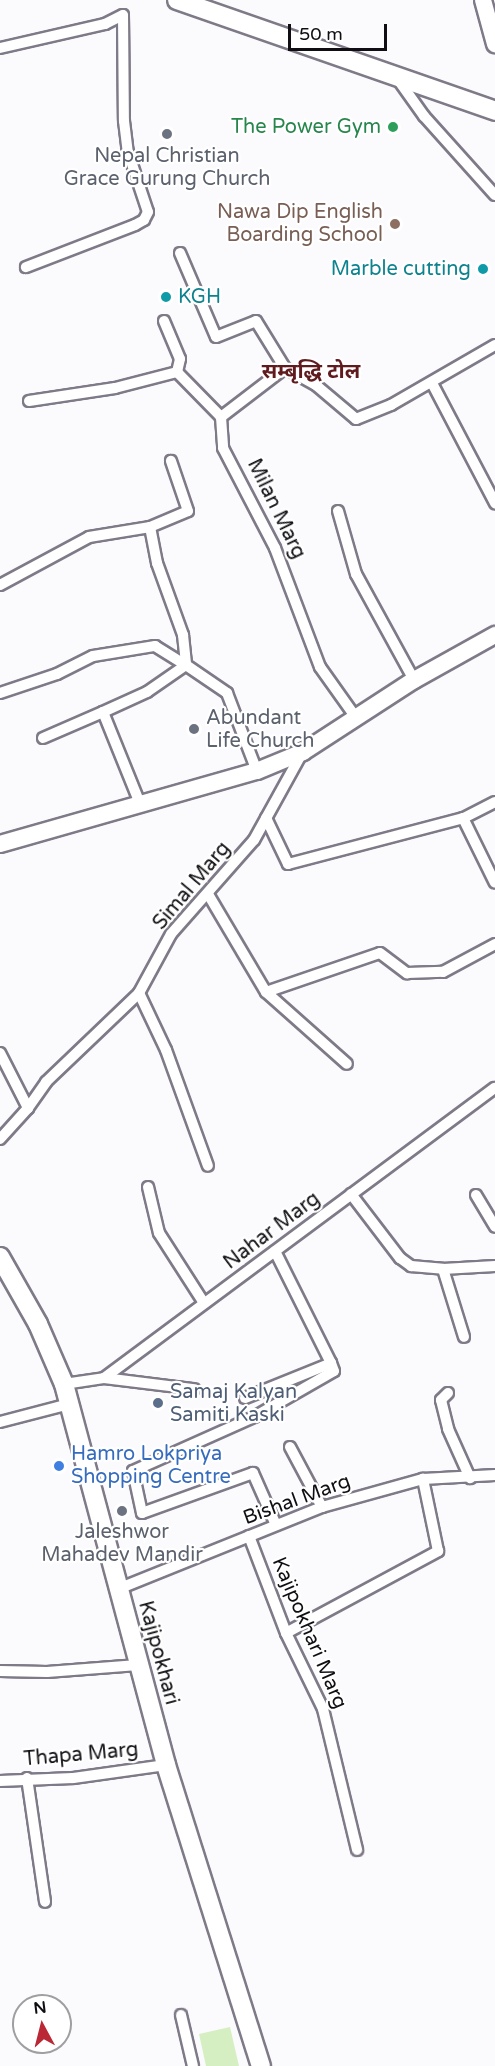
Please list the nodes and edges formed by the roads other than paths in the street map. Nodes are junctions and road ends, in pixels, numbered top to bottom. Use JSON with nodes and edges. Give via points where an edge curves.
{"nodes":[{"id":1,"x":177,"y":0,"type":"edge"},
{"id":2,"x":487,"y":1,"type":"edge"},
{"id":3,"x":495,"y":44,"type":"edge"},
{"id":4,"x":0,"y":48,"type":"edge"},
{"id":5,"x":395,"y":75,"type":"junction"},
{"id":6,"x":495,"y":111,"type":"edge"},
{"id":7,"x":495,"y":195,"type":"edge"},
{"id":8,"x":180,"y":254,"type":"dead end"},
{"id":9,"x":26,"y":267,"type":"dead end"},
{"id":10,"x":164,"y":321,"type":"dead end"},
{"id":11,"x":495,"y":345,"type":"edge"},
{"id":12,"x":285,"y":368,"type":"junction"},
{"id":13,"x":177,"y":372,"type":"junction"},
{"id":14,"x":432,"y":383,"type":"junction"},
{"id":15,"x":29,"y":401,"type":"dead end"},
{"id":16,"x":221,"y":417,"type":"junction"},
{"id":17,"x":171,"y":461,"type":"dead end"},
{"id":18,"x":495,"y":503,"type":"edge"},
{"id":19,"x":338,"y":512,"type":"dead end"},
{"id":20,"x":150,"y":527,"type":"junction"},
{"id":21,"x":0,"y":585,"type":"edge"},
{"id":22,"x":494,"y":640,"type":"edge"},
{"id":23,"x":186,"y":665,"type":"junction"},
{"id":24,"x":414,"y":680,"type":"junction"},
{"id":25,"x":0,"y":693,"type":"edge"},
{"id":26,"x":103,"y":712,"type":"junction"},
{"id":27,"x":357,"y":719,"type":"junction"},
{"id":28,"x":43,"y":738,"type":"dead end"},
{"id":29,"x":303,"y":752,"type":"junction"},
{"id":30,"x":257,"y":771,"type":"junction"},
{"id":31,"x":495,"y":802,"type":"edge"},
{"id":32,"x":141,"y":806,"type":"junction"},
{"id":33,"x":266,"y":818,"type":"junction"},
{"id":34,"x":463,"y":818,"type":"junction"},
{"id":35,"x":0,"y":844,"type":"edge"},
{"id":36,"x":494,"y":877,"type":"edge"},
{"id":37,"x":208,"y":894,"type":"junction"},
{"id":38,"x":495,"y":944,"type":"edge"},
{"id":39,"x":266,"y":992,"type":"junction"},
{"id":40,"x":139,"y":993,"type":"junction"},
{"id":41,"x":0,"y":1053,"type":"edge"},
{"id":42,"x":347,"y":1064,"type":"dead end"},
{"id":43,"x":495,"y":1088,"type":"edge"},
{"id":44,"x":28,"y":1108,"type":"junction"},
{"id":45,"x":0,"y":1138,"type":"edge"},
{"id":46,"x":207,"y":1166,"type":"dead end"},
{"id":47,"x":148,"y":1186,"type":"dead end"},
{"id":48,"x":351,"y":1194,"type":"junction"},
{"id":49,"x":476,"y":1195,"type":"dead end"},
{"id":50,"x":495,"y":1227,"type":"edge"},
{"id":51,"x":276,"y":1251,"type":"junction"},
{"id":52,"x":0,"y":1257,"type":"edge"},
{"id":53,"x":495,"y":1266,"type":"edge"},
{"id":54,"x":443,"y":1269,"type":"junction"},
{"id":55,"x":204,"y":1303,"type":"junction"},
{"id":56,"x":464,"y":1336,"type":"dead end"},
{"id":57,"x":331,"y":1363,"type":"junction"},
{"id":58,"x":104,"y":1378,"type":"junction"},
{"id":59,"x":64,"y":1384,"type":"junction"},
{"id":60,"x":194,"y":1389,"type":"dead end"},
{"id":61,"x":448,"y":1393,"type":"dead end"},
{"id":62,"x":245,"y":1398,"type":"dead end"},
{"id":63,"x":69,"y":1404,"type":"junction"},
{"id":64,"x":0,"y":1422,"type":"edge"},
{"id":65,"x":290,"y":1447,"type":"dead end"},
{"id":66,"x":495,"y":1475,"type":"edge"},
{"id":67,"x":470,"y":1478,"type":"junction"},
{"id":68,"x":423,"y":1479,"type":"junction"},
{"id":69,"x":322,"y":1507,"type":"junction"},
{"id":70,"x":276,"y":1525,"type":"junction"},
{"id":71,"x":249,"y":1536,"type":"junction"},
{"id":72,"x":118,"y":1589,"type":"junction"},
{"id":73,"x":286,"y":1633,"type":"junction"},
{"id":74,"x":138,"y":1665,"type":"junction"},
{"id":75,"x":0,"y":1671,"type":"edge"},
{"id":76,"x":166,"y":1765,"type":"junction"},
{"id":77,"x":27,"y":1778,"type":"junction"},
{"id":78,"x":0,"y":1781,"type":"edge"},
{"id":79,"x":357,"y":1850,"type":"dead end"},
{"id":80,"x":45,"y":1902,"type":"dead end"},
{"id":81,"x":181,"y":2015,"type":"dead end"},
{"id":82,"x":193,"y":2066,"type":"edge"},
{"id":83,"x":261,"y":2066,"type":"edge"}],
"edges":[{"from":1,"to":5,"type":"main road"},
{"from":2,"to":3,"type":"main road"},
{"from":4,"to":9,"type":"street","via":[[105,24],[123,15],[126,131],[148,212],[135,225]]},
{"from":5,"to":6,"type":"main road"},
{"from":5,"to":7,"type":"street","via":[[424,116]]},
{"from":8,"to":12,"type":"street","via":[[204,314],[220,338],[256,321]]},
{"from":10,"to":13,"type":"street","via":[[180,359]]},
{"from":11,"to":14,"type":"street"},
{"from":12,"to":14,"type":"street","via":[[316,386],[357,419]]},
{"from":12,"to":16,"type":"street"},
{"from":13,"to":15,"type":"street","via":[[115,388]]},
{"from":13,"to":16,"type":"street"},
{"from":14,"to":18,"type":"street"},
{"from":16,"to":27,"type":"street","name":"Milan Marg","via":[[223,448],[275,548],[320,667]]},
{"from":17,"to":20,"type":"street","via":[[188,511]]},
{"from":19,"to":24,"type":"street","via":[[356,574]]},
{"from":20,"to":21,"type":"street","via":[[89,537]]},
{"from":20,"to":23,"type":"street","via":[[157,563],[183,634]]},
{"from":22,"to":24,"type":"main road"},
{"from":23,"to":25,"type":"street","via":[[155,646],[93,656],[57,674]]},
{"from":23,"to":26,"type":"street","via":[[147,692]]},
{"from":23,"to":30,"type":"street","via":[[227,693]]},
{"from":24,"to":27,"type":"main road"},
{"from":26,"to":28,"type":"street"},
{"from":26,"to":32,"type":"street"},
{"from":27,"to":29,"type":"main road"},
{"from":29,"to":30,"type":"main road"},
{"from":29,"to":33,"type":"street","name":"Simal Marg"},
{"from":30,"to":32,"type":"main road"},
{"from":31,"to":34,"type":"street"},
{"from":32,"to":35,"type":"main road"},
{"from":33,"to":34,"type":"street","via":[[288,864]]},
{"from":33,"to":37,"type":"street","name":"Simal Marg","via":[[254,840]]},
{"from":34,"to":36,"type":"street"},
{"from":37,"to":39,"type":"street"},
{"from":37,"to":40,"type":"street","name":"Simal Marg","via":[[171,934]]},
{"from":38,"to":39,"type":"street","via":[[443,972],[407,973],[380,953]]},
{"from":39,"to":42,"type":"street"},
{"from":40,"to":44,"type":"street","name":"Simal Marg","via":[[46,1082]]},
{"from":40,"to":46,"type":"street","via":[[166,1050]]},
{"from":41,"to":44,"type":"street"},
{"from":43,"to":48,"type":"street","name":"Nahar Marg"},
{"from":44,"to":45,"type":"street","name":"Simal Marg"},
{"from":47,"to":55,"type":"street","via":[[159,1233]]},
{"from":48,"to":51,"type":"street","name":"Nahar Marg"},
{"from":48,"to":54,"type":"street","via":[[400,1258],[411,1266]]},
{"from":49,"to":50,"type":"street"},
{"from":51,"to":55,"type":"street","name":"Nahar Marg"},
{"from":51,"to":57,"type":"street"},
{"from":52,"to":59,"type":"main road","name":"Kajipokhari","via":[[38,1324]]},
{"from":53,"to":54,"type":"street"},
{"from":54,"to":56,"type":"street"},
{"from":55,"to":58,"type":"street","name":"Nahar Marg"},
{"from":57,"to":62,"type":"street"},
{"from":57,"to":70,"type":"street","via":[[334,1371],[254,1417],[208,1441],[133,1471],[142,1512],[253,1473]]},
{"from":58,"to":59,"type":"street","name":"Nahar Marg"},
{"from":58,"to":60,"type":"street"},
{"from":59,"to":63,"type":"main road","name":"Kajipokhari"},
{"from":61,"to":67,"type":"street","via":[[441,1400],[448,1429]]},
{"from":63,"to":64,"type":"street"},
{"from":63,"to":72,"type":"main road","name":"Kajipokhari"},
{"from":65,"to":69,"type":"street"},
{"from":66,"to":67,"type":"street","name":"Bishal Marg"},
{"from":67,"to":68,"type":"street","name":"Bishal Marg"},
{"from":68,"to":69,"type":"street","name":"Bishal Marg"},
{"from":68,"to":73,"type":"street","via":[[438,1551]]},
{"from":69,"to":70,"type":"street","name":"Bishal Marg"},
{"from":70,"to":71,"type":"street","name":"Bishal Marg"},
{"from":71,"to":72,"type":"street","name":"Bishal Marg"},
{"from":71,"to":73,"type":"street","name":"Kajipokhari Marg"},
{"from":72,"to":74,"type":"main road","name":"Kajipokhari"},
{"from":73,"to":79,"type":"street","name":"Kajipokhari Marg","via":[[323,1709]]},
{"from":74,"to":75,"type":"street","via":[[47,1672]]},
{"from":74,"to":76,"type":"main road","name":"Kajipokhari"},
{"from":76,"to":77,"type":"street","name":"Thapa Marg","via":[[73,1778]]},
{"from":76,"to":83,"type":"main road","name":"Kajipokhari"},
{"from":77,"to":78,"type":"street","name":"Thapa Marg"},
{"from":77,"to":80,"type":"street"},
{"from":81,"to":82,"type":"street"}]}
